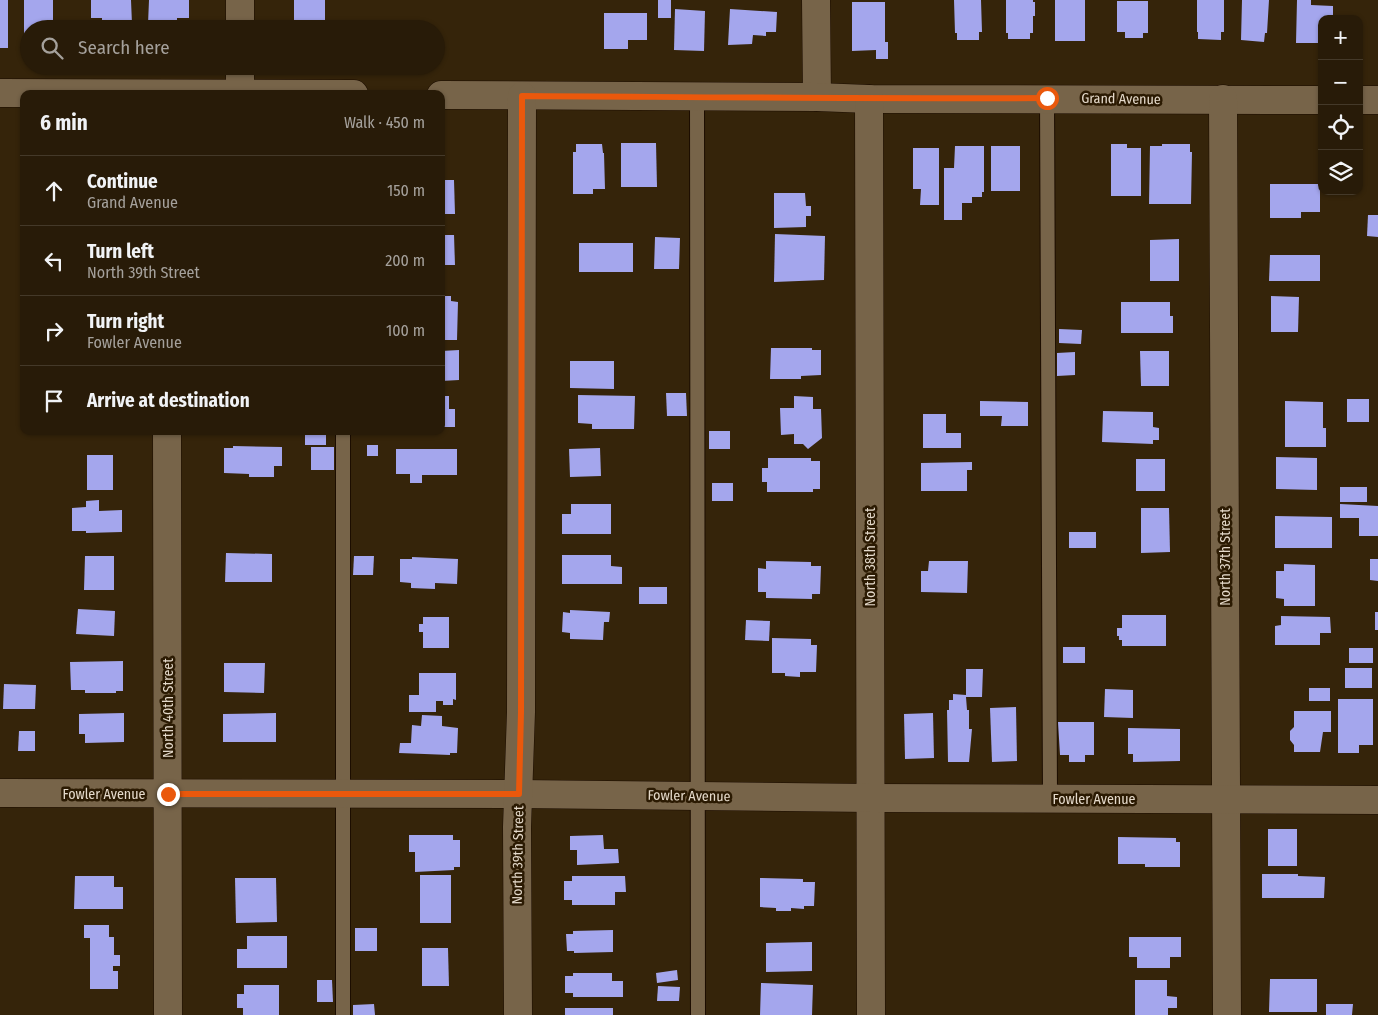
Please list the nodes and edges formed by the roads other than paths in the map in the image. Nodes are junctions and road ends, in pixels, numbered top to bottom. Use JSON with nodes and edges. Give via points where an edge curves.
{"nodes":[{"id":1,"x":240,"y":0,"type":"edge"},
{"id":2,"x":816,"y":0,"type":"edge"},
{"id":3,"x":240,"y":20,"type":"edge"},
{"id":4,"x":240,"y":75,"type":"edge"},
{"id":5,"x":240,"y":90,"type":"edge"},
{"id":6,"x":0,"y":93,"type":"edge"},
{"id":7,"x":20,"y":93,"type":"edge"},
{"id":8,"x":445,"y":95,"type":"edge"},
{"id":9,"x":522,"y":96,"type":"junction"},
{"id":10,"x":697,"y":97,"type":"junction"},
{"id":11,"x":817,"y":97,"type":"junction"},
{"id":12,"x":1047,"y":98,"type":"junction"},
{"id":13,"x":868,"y":99,"type":"junction"},
{"id":14,"x":1223,"y":100,"type":"junction"},
{"id":15,"x":1318,"y":100,"type":"edge"},
{"id":16,"x":1363,"y":100,"type":"edge"},
{"id":17,"x":1378,"y":100,"type":"edge"},
{"id":18,"x":167,"y":435,"type":"edge"},
{"id":19,"x":342,"y":435,"type":"edge"},
{"id":20,"x":0,"y":793,"type":"edge"},
{"id":21,"x":168,"y":794,"type":"junction"},
{"id":22,"x":344,"y":794,"type":"junction"},
{"id":23,"x":519,"y":794,"type":"junction"},
{"id":24,"x":696,"y":796,"type":"junction"},
{"id":25,"x":870,"y":798,"type":"junction"},
{"id":26,"x":1050,"y":799,"type":"junction"},
{"id":27,"x":1226,"y":800,"type":"junction"},
{"id":28,"x":1378,"y":800,"type":"edge"},
{"id":29,"x":168,"y":1015,"type":"edge"},
{"id":30,"x":343,"y":1015,"type":"edge"},
{"id":31,"x":518,"y":1015,"type":"edge"},
{"id":32,"x":698,"y":1015,"type":"edge"},
{"id":33,"x":871,"y":1015,"type":"edge"},
{"id":34,"x":1227,"y":1015,"type":"edge"}],
"edges":[{"from":1,"to":3,"type":"street"},
{"from":2,"to":11,"type":"street"},
{"from":4,"to":5,"type":"street"},
{"from":6,"to":7,"type":"street"},
{"from":8,"to":9,"type":"street","name":"Grand Avenue"},
{"from":9,"to":10,"type":"street","name":"Grand Avenue"},
{"from":9,"to":23,"type":"street","name":"North 39th Street"},
{"from":10,"to":11,"type":"street","name":"Grand Avenue"},
{"from":10,"to":24,"type":"lane"},
{"from":11,"to":13,"type":"street","name":"Grand Avenue"},
{"from":12,"to":13,"type":"street","name":"Grand Avenue"},
{"from":12,"to":14,"type":"street","name":"Grand Avenue"},
{"from":12,"to":26,"type":"lane"},
{"from":13,"to":25,"type":"street","name":"North 38th Street"},
{"from":14,"to":15,"type":"street","name":"Grand Avenue"},
{"from":14,"to":27,"type":"street","name":"North 37th Street"},
{"from":16,"to":17,"type":"street"},
{"from":18,"to":21,"type":"street","name":"North 40th Street"},
{"from":19,"to":22,"type":"lane"},
{"from":20,"to":21,"type":"street","name":"Fowler Avenue"},
{"from":21,"to":22,"type":"street","name":"Fowler Avenue"},
{"from":21,"to":29,"type":"street","name":"North 40th Street"},
{"from":22,"to":23,"type":"street","name":"Fowler Avenue"},
{"from":22,"to":30,"type":"lane"},
{"from":23,"to":24,"type":"street","name":"Fowler Avenue"},
{"from":23,"to":31,"type":"street","name":"North 39th Street"},
{"from":24,"to":25,"type":"street","name":"Fowler Avenue"},
{"from":24,"to":32,"type":"lane"},
{"from":25,"to":26,"type":"street","name":"Fowler Avenue"},
{"from":25,"to":33,"type":"street","name":"North 38th Street"},
{"from":26,"to":27,"type":"street","name":"Fowler Avenue"},
{"from":27,"to":28,"type":"street","name":"Fowler Avenue"},
{"from":27,"to":34,"type":"street","name":"North 37th Street"}]}
